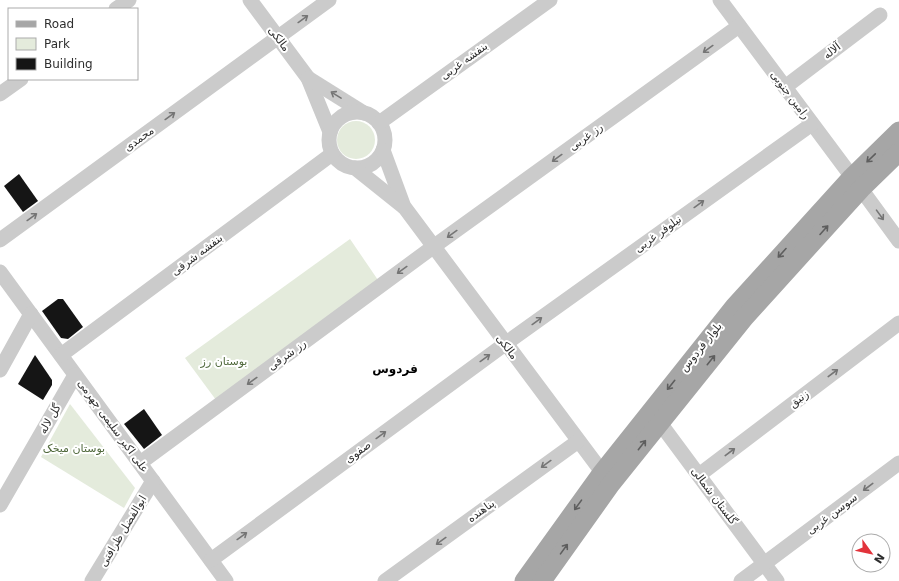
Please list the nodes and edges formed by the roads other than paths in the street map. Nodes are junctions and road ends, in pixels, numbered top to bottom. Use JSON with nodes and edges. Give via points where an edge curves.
{"nodes":[{"id":1,"x":129,"y":0,"type":"edge"},
{"id":2,"x":250,"y":0,"type":"edge"},
{"id":3,"x":329,"y":0,"type":"edge"},
{"id":4,"x":550,"y":0,"type":"edge"},
{"id":5,"x":722,"y":1,"type":"edge"},
{"id":6,"x":117,"y":8,"type":"edge"},
{"id":7,"x":880,"y":15,"type":"dead end"},
{"id":8,"x":739,"y":26,"type":"junction"},
{"id":9,"x":278,"y":38,"type":"junction"},
{"id":10,"x":308,"y":78,"type":"junction"},
{"id":11,"x":20,"y":80,"type":"edge"},
{"id":12,"x":785,"y":87,"type":"junction"},
{"id":13,"x":0,"y":94,"type":"edge"},
{"id":14,"x":364,"y":113,"type":"junction"},
{"id":15,"x":379,"y":123,"type":"junction"},
{"id":16,"x":812,"y":124,"type":"junction"},
{"id":17,"x":899,"y":131,"type":"edge"},
{"id":18,"x":330,"y":132,"type":"junction"},
{"id":19,"x":383,"y":150,"type":"junction"},
{"id":20,"x":899,"y":152,"type":"edge"},
{"id":21,"x":332,"y":154,"type":"junction"},
{"id":22,"x":356,"y":168,"type":"junction"},
{"id":23,"x":856,"y":183,"type":"junction"},
{"id":24,"x":405,"y":208,"type":"junction"},
{"id":25,"x":0,"y":240,"type":"edge"},
{"id":26,"x":899,"y":241,"type":"edge"},
{"id":27,"x":434,"y":247,"type":"junction"},
{"id":28,"x":0,"y":272,"type":"edge"},
{"id":29,"x":31,"y":314,"type":"junction"},
{"id":30,"x":899,"y":323,"type":"edge"},
{"id":31,"x":505,"y":344,"type":"junction"},
{"id":32,"x":61,"y":356,"type":"junction"},
{"id":33,"x":0,"y":370,"type":"edge"},
{"id":34,"x":75,"y":375,"type":"junction"},
{"id":35,"x":655,"y":417,"type":"junction"},
{"id":36,"x":578,"y":442,"type":"junction"},
{"id":37,"x":140,"y":463,"type":"junction"},
{"id":38,"x":899,"y":463,"type":"edge"},
{"id":39,"x":698,"y":475,"type":"junction"},
{"id":40,"x":606,"y":479,"type":"junction"},
{"id":41,"x":153,"y":481,"type":"junction"},
{"id":42,"x":0,"y":505,"type":"edge"},
{"id":43,"x":211,"y":560,"type":"junction"},
{"id":44,"x":764,"y":564,"type":"junction"},
{"id":45,"x":222,"y":579,"type":"edge"},
{"id":46,"x":92,"y":581,"type":"edge"},
{"id":47,"x":385,"y":581,"type":"edge"},
{"id":48,"x":524,"y":581,"type":"edge"},
{"id":49,"x":542,"y":581,"type":"edge"},
{"id":50,"x":741,"y":581,"type":"edge"},
{"id":51,"x":777,"y":581,"type":"edge"}],
"edges":[{"from":1,"to":6,"type":"street"},
{"from":2,"to":9,"type":"street","name":"مالکی"},
{"from":9,"to":3,"type":"street","name":"محمدی","one_way":true},
{"from":4,"to":15,"type":"street","name":"بنفشه غربی"},
{"from":5,"to":8,"type":"street","name":"رامین جنوبی"},
{"from":7,"to":12,"type":"street","name":"آلاله"},
{"from":8,"to":12,"type":"street","name":"رامین جنوبی"},
{"from":8,"to":27,"type":"street","name":"رز غربی","one_way":true},
{"from":9,"to":10,"type":"street","name":"مالکی"},
{"from":25,"to":9,"type":"street","name":"محمدی","one_way":true},
{"from":14,"to":10,"type":"street","name":"مالکی","one_way":true},
{"from":10,"to":18,"type":"street","name":"مالکی"},
{"from":11,"to":13,"type":"street"},
{"from":12,"to":16,"type":"street","name":"رامین جنوبی"},
{"from":14,"to":15,"type":"street"},
{"from":14,"to":18,"type":"street","via":[[347,114],[334,124]]},
{"from":15,"to":19,"type":"street","via":[[385,141]]},
{"from":16,"to":23,"type":"street","name":"رامین جنوبی"},
{"from":31,"to":16,"type":"street","name":"نیلوفر غربی","one_way":true},
{"from":17,"to":23,"type":"main road","name":"بلوار فردوس","one_way":true},
{"from":18,"to":21,"type":"street"},
{"from":19,"to":22,"type":"street","via":[[372,164]]},
{"from":19,"to":24,"type":"street","name":"مالکی"},
{"from":20,"to":23,"type":"main road","name":"بلوار فردوس"},
{"from":21,"to":22,"type":"street","via":[[342,164]]},
{"from":21,"to":32,"type":"street","name":"بنفشه شرقی"},
{"from":22,"to":24,"type":"street","name":"مالکی"},
{"from":23,"to":26,"type":"street","name":"رامین جنوبی","one_way":true},
{"from":23,"to":35,"type":"main road","name":"بلوار فردوس","via":[[734,306]]},
{"from":24,"to":27,"type":"street","name":"مالکی"},
{"from":27,"to":31,"type":"street","name":"مالکی"},
{"from":27,"to":37,"type":"street","name":"رز شرقی","one_way":true},
{"from":28,"to":29,"type":"street","name":"علی اکبر سلیمی جهرمی"},
{"from":29,"to":32,"type":"street","name":"علی اکبر سلیمی جهرمی"},
{"from":29,"to":33,"type":"street"},
{"from":39,"to":30,"type":"street","name":"زنبق","one_way":true},
{"from":31,"to":36,"type":"street","name":"مالکی"},
{"from":43,"to":31,"type":"street","name":"صفوی","one_way":true},
{"from":32,"to":34,"type":"street","name":"علی اکبر سلیمی جهرمی"},
{"from":34,"to":37,"type":"street","name":"علی اکبر سلیمی جهرمی"},
{"from":34,"to":42,"type":"street","name":"گل لاله"},
{"from":35,"to":39,"type":"street","name":"گلستان شمالی"},
{"from":35,"to":40,"type":"main road","name":"بلوار فردوس"},
{"from":36,"to":40,"type":"street","name":"مالکی"},
{"from":36,"to":47,"type":"street","name":"پناهنده","one_way":true},
{"from":37,"to":41,"type":"street","name":"علی اکبر سلیمی جهرمی"},
{"from":38,"to":44,"type":"street","name":"سوسن غربی","one_way":true},
{"from":39,"to":44,"type":"street","name":"گلستان شمالی"},
{"from":40,"to":48,"type":"main road","name":"بلوار فردوس","one_way":true},
{"from":49,"to":40,"type":"main road","name":"بلوار فردوس","one_way":true},
{"from":41,"to":43,"type":"street","name":"علی اکبر سلیمی جهرمی"},
{"from":41,"to":46,"type":"street","name":"ابوالفضل ظرافتی"},
{"from":43,"to":45,"type":"street","name":"علی اکبر سلیمی جهرمی"},
{"from":44,"to":50,"type":"street","name":"سوسن غربی"},
{"from":44,"to":51,"type":"street","name":"گلستان شمالی"}]}
